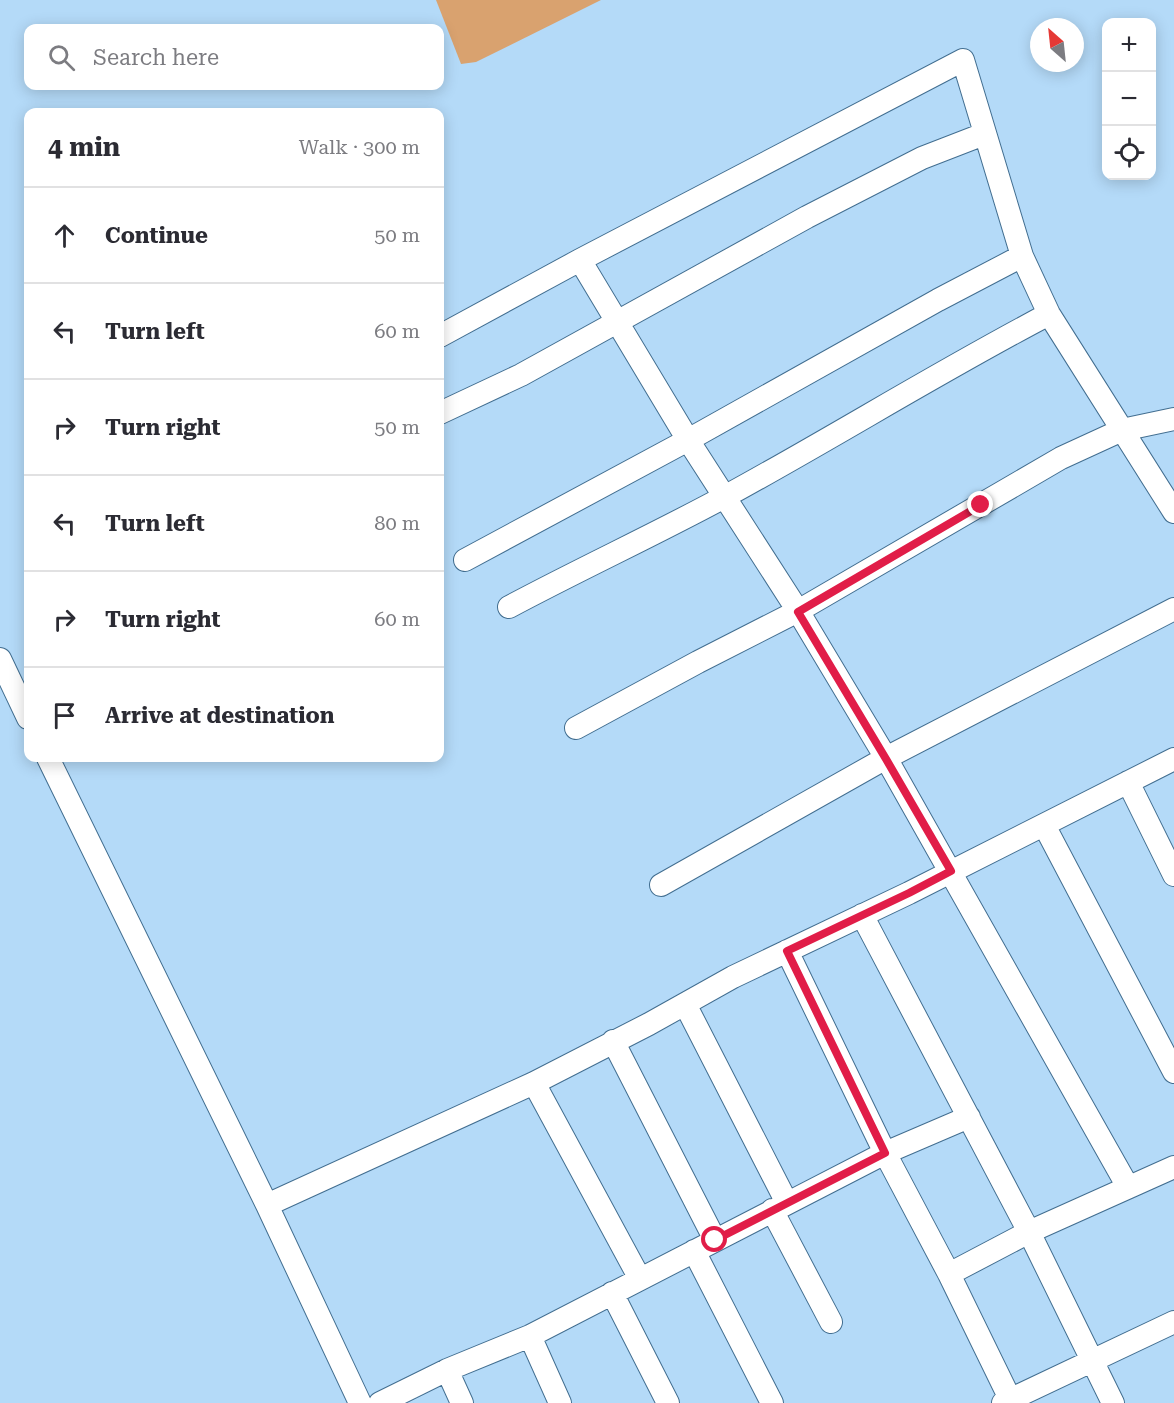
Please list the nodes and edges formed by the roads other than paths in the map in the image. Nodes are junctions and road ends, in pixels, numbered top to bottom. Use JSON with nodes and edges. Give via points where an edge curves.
{"nodes":[{"id":1,"x":984,"y":134,"type":"junction"},
{"id":2,"x":1022,"y":256,"type":"junction"},
{"id":3,"x":580,"y":260,"type":"junction"},
{"id":4,"x":1049,"y":314,"type":"junction"},
{"id":5,"x":616,"y":322,"type":"junction"},
{"id":6,"x":444,"y":334,"type":"edge"},
{"id":7,"x":444,"y":411,"type":"edge"},
{"id":8,"x":1174,"y":419,"type":"edge"},
{"id":9,"x":1122,"y":430,"type":"junction"},
{"id":10,"x":688,"y":440,"type":"junction"},
{"id":11,"x":725,"y":496,"type":"junction"},
{"id":12,"x":1174,"y":512,"type":"edge"},
{"id":13,"x":465,"y":560,"type":"dead end"},
{"id":14,"x":509,"y":607,"type":"dead end"},
{"id":15,"x":1174,"y":609,"type":"edge"},
{"id":16,"x":798,"y":612,"type":"junction"},
{"id":17,"x":0,"y":659,"type":"edge"},
{"id":18,"x":24,"y":710,"type":"edge"},
{"id":19,"x":576,"y":728,"type":"dead end"},
{"id":20,"x":886,"y":759,"type":"junction"},
{"id":21,"x":1174,"y":759,"type":"edge"},
{"id":22,"x":50,"y":762,"type":"edge"},
{"id":23,"x":1128,"y":782,"type":"junction"},
{"id":24,"x":1044,"y":825,"type":"junction"},
{"id":25,"x":951,"y":871,"type":"junction"},
{"id":26,"x":1174,"y":875,"type":"edge"},
{"id":27,"x":661,"y":885,"type":"dead end"},
{"id":28,"x":862,"y":915,"type":"junction"},
{"id":29,"x":787,"y":951,"type":"junction"},
{"id":30,"x":686,"y":1004,"type":"junction"},
{"id":31,"x":613,"y":1041,"type":"junction"},
{"id":32,"x":1174,"y":1072,"type":"edge"},
{"id":33,"x":534,"y":1083,"type":"junction"},
{"id":34,"x":969,"y":1116,"type":"junction"},
{"id":35,"x":885,"y":1153,"type":"junction"},
{"id":36,"x":1174,"y":1167,"type":"edge"},
{"id":37,"x":1128,"y":1187,"type":"junction"},
{"id":38,"x":267,"y":1205,"type":"junction"},
{"id":39,"x":780,"y":1207,"type":"junction"},
{"id":40,"x":1029,"y":1232,"type":"junction"},
{"id":41,"x":715,"y":1240,"type":"junction"},
{"id":42,"x":694,"y":1251,"type":"junction"},
{"id":43,"x":949,"y":1274,"type":"junction"},
{"id":44,"x":640,"y":1279,"type":"junction"},
{"id":45,"x":612,"y":1293,"type":"junction"},
{"id":46,"x":831,"y":1322,"type":"dead end"},
{"id":47,"x":1174,"y":1322,"type":"edge"},
{"id":48,"x":530,"y":1336,"type":"junction"},
{"id":49,"x":1091,"y":1361,"type":"junction"},
{"id":50,"x":447,"y":1370,"type":"junction"},
{"id":51,"x":1008,"y":1402,"type":"edge"},
{"id":52,"x":360,"y":1403,"type":"edge"},
{"id":53,"x":380,"y":1403,"type":"edge"},
{"id":54,"x":462,"y":1403,"type":"edge"},
{"id":55,"x":560,"y":1403,"type":"edge"},
{"id":56,"x":668,"y":1403,"type":"edge"},
{"id":57,"x":772,"y":1403,"type":"edge"},
{"id":58,"x":1113,"y":1403,"type":"edge"}],
"edges":[{"from":1,"to":2,"type":"street"},
{"from":1,"to":3,"type":"street","via":[[963,60]]},
{"from":1,"to":5,"type":"street","via":[[922,158],[859,190]]},
{"from":2,"to":4,"type":"street"},
{"from":2,"to":10,"type":"street"},
{"from":3,"to":5,"type":"street"},
{"from":3,"to":6,"type":"street"},
{"from":4,"to":9,"type":"street"},
{"from":4,"to":11,"type":"street"},
{"from":5,"to":7,"type":"street"},
{"from":5,"to":10,"type":"street"},
{"from":8,"to":9,"type":"street"},
{"from":9,"to":12,"type":"street"},
{"from":9,"to":16,"type":"street","via":[[1060,458]]},
{"from":10,"to":11,"type":"street"},
{"from":10,"to":13,"type":"street"},
{"from":11,"to":14,"type":"street"},
{"from":11,"to":16,"type":"street"},
{"from":15,"to":20,"type":"street"},
{"from":16,"to":19,"type":"street"},
{"from":16,"to":20,"type":"street"},
{"from":17,"to":18,"type":"street"},
{"from":20,"to":25,"type":"street"},
{"from":20,"to":27,"type":"street"},
{"from":21,"to":23,"type":"street"},
{"from":22,"to":38,"type":"street"},
{"from":23,"to":24,"type":"street"},
{"from":23,"to":26,"type":"street"},
{"from":24,"to":25,"type":"street"},
{"from":24,"to":32,"type":"street"},
{"from":25,"to":28,"type":"street"},
{"from":25,"to":37,"type":"street"},
{"from":28,"to":29,"type":"street"},
{"from":28,"to":34,"type":"street"},
{"from":29,"to":30,"type":"street"},
{"from":29,"to":35,"type":"street"},
{"from":30,"to":31,"type":"street"},
{"from":30,"to":39,"type":"street"},
{"from":31,"to":33,"type":"street"},
{"from":31,"to":41,"type":"street"},
{"from":33,"to":38,"type":"street"},
{"from":33,"to":44,"type":"street"},
{"from":34,"to":35,"type":"street"},
{"from":34,"to":40,"type":"street"},
{"from":35,"to":39,"type":"street"},
{"from":35,"to":43,"type":"street"},
{"from":36,"to":37,"type":"street"},
{"from":37,"to":40,"type":"street"},
{"from":38,"to":52,"type":"street"},
{"from":39,"to":41,"type":"street"},
{"from":39,"to":46,"type":"street"},
{"from":40,"to":43,"type":"street"},
{"from":40,"to":49,"type":"street"},
{"from":41,"to":42,"type":"street"},
{"from":42,"to":44,"type":"street"},
{"from":42,"to":57,"type":"street"},
{"from":43,"to":51,"type":"street"},
{"from":44,"to":45,"type":"street"},
{"from":45,"to":48,"type":"street"},
{"from":45,"to":56,"type":"street"},
{"from":47,"to":49,"type":"street"},
{"from":48,"to":50,"type":"street"},
{"from":48,"to":55,"type":"street"},
{"from":49,"to":51,"type":"street"},
{"from":49,"to":58,"type":"street"},
{"from":50,"to":53,"type":"street"},
{"from":50,"to":54,"type":"street"}]}
